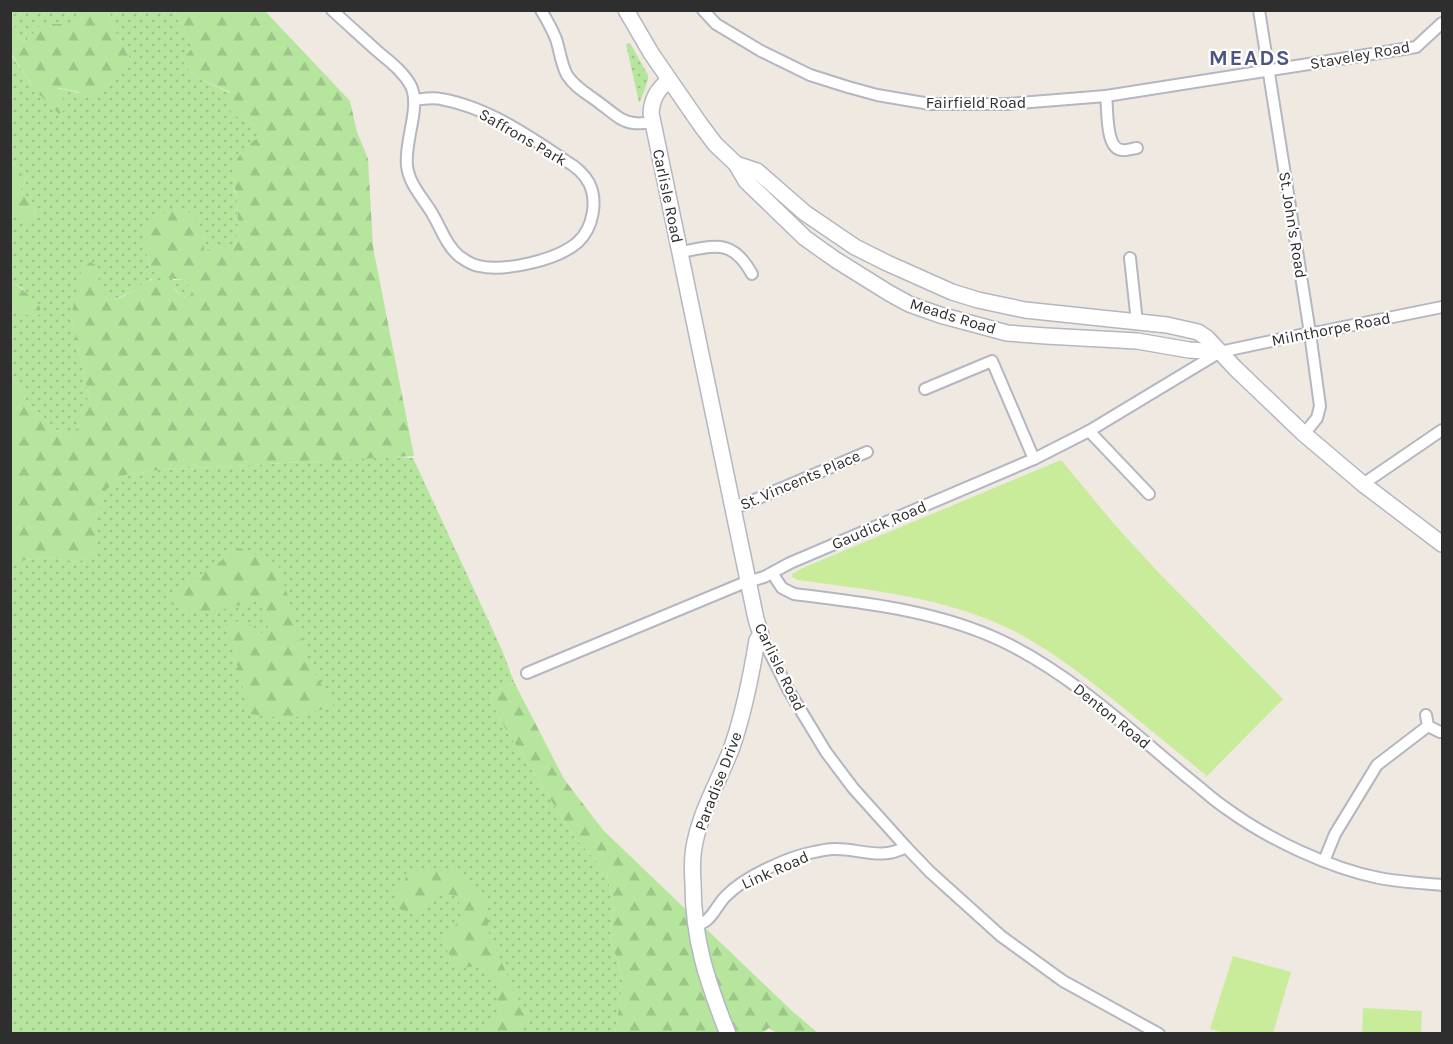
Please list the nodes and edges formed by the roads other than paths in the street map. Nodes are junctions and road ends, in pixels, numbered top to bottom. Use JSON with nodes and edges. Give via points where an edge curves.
{"nodes":[{"id":1,"x":333,"y":10,"type":"edge"},
{"id":2,"x":541,"y":10,"type":"edge"},
{"id":3,"x":703,"y":10,"type":"edge"},
{"id":4,"x":1260,"y":10,"type":"edge"},
{"id":5,"x":632,"y":13,"type":"edge"},
{"id":6,"x":1443,"y":22,"type":"edge"},
{"id":7,"x":1269,"y":70,"type":"junction"},
{"id":8,"x":669,"y":80,"type":"junction"},
{"id":9,"x":1106,"y":96,"type":"junction"},
{"id":10,"x":414,"y":100,"type":"junction"},
{"id":11,"x":652,"y":122,"type":"junction"},
{"id":12,"x":1137,"y":148,"type":"dead end"},
{"id":13,"x":736,"y":164,"type":"junction"},
{"id":14,"x":680,"y":252,"type":"junction"},
{"id":15,"x":1130,"y":258,"type":"dead end"},
{"id":16,"x":752,"y":274,"type":"dead end"},
{"id":17,"x":1443,"y":308,"type":"edge"},
{"id":18,"x":1137,"y":322,"type":"junction"},
{"id":19,"x":1310,"y":333,"type":"junction"},
{"id":20,"x":1220,"y":352,"type":"junction"},
{"id":21,"x":925,"y":389,"type":"dead end"},
{"id":22,"x":1443,"y":430,"type":"edge"},
{"id":23,"x":1089,"y":431,"type":"junction"},
{"id":24,"x":1304,"y":434,"type":"junction"},
{"id":25,"x":867,"y":452,"type":"dead end"},
{"id":26,"x":1034,"y":459,"type":"junction"},
{"id":27,"x":1363,"y":484,"type":"junction"},
{"id":28,"x":1149,"y":494,"type":"dead end"},
{"id":29,"x":734,"y":509,"type":"junction"},
{"id":30,"x":1443,"y":544,"type":"edge"},
{"id":31,"x":772,"y":573,"type":"junction"},
{"id":32,"x":749,"y":582,"type":"junction"},
{"id":33,"x":761,"y":635,"type":"junction"},
{"id":34,"x":527,"y":673,"type":"dead end"},
{"id":35,"x":1426,"y":714,"type":"dead end"},
{"id":36,"x":1428,"y":726,"type":"junction"},
{"id":37,"x":1440,"y":732,"type":"dead end"},
{"id":38,"x":906,"y":847,"type":"junction"},
{"id":39,"x":1324,"y":861,"type":"junction"},
{"id":40,"x":1443,"y":885,"type":"edge"},
{"id":41,"x":695,"y":927,"type":"junction"},
{"id":42,"x":728,"y":1034,"type":"edge"},
{"id":43,"x":1160,"y":1034,"type":"edge"}],
"edges":[{"from":1,"to":10,"type":"street","via":[[400,70],[412,87]]},
{"from":2,"to":11,"type":"street","via":[[567,75],[576,86],[622,120]]},
{"from":3,"to":9,"type":"street","name":"Fairfield Road","via":[[716,24],[771,56],[810,75],[877,95],[930,104],[1008,104]]},
{"from":4,"to":7,"type":"street","name":"St. John's Road"},
{"from":5,"to":8,"type":"street","name":"Meads Road","via":[[651,54]]},
{"from":6,"to":7,"type":"street","name":"Staveley Road","via":[[1416,47]]},
{"from":7,"to":9,"type":"street","name":"Fairfield Road"},
{"from":7,"to":19,"type":"street","name":"St. John's Road"},
{"from":8,"to":11,"type":"street","name":"Carlisle Road","via":[[653,100]]},
{"from":8,"to":13,"type":"street","name":"Meads Road","via":[[715,144]]},
{"from":9,"to":12,"type":"street","via":[[1111,141],[1119,149]]},
{"from":10,"to":10,"type":"street","name":"Saffrons Park","via":[[439,98],[481,112],[571,164],[585,177],[592,193],[591,221],[582,238],[566,250],[521,265],[477,266],[460,257],[447,243],[409,175],[407,155]]},
{"from":11,"to":14,"type":"street","name":"Carlisle Road"},
{"from":13,"to":18,"type":"street","name":"Meads Road","via":[[757,171],[805,213],[855,247],[934,285],[1003,306]]},
{"from":13,"to":20,"type":"street","name":"Meads Road","via":[[746,181],[805,238],[909,304],[1007,333],[1137,341]]},
{"from":14,"to":16,"type":"street","via":[[718,246],[728,249]]},
{"from":14,"to":29,"type":"street","name":"Carlisle Road"},
{"from":15,"to":18,"type":"street"},
{"from":17,"to":19,"type":"street","name":"Milnthorpe Road"},
{"from":18,"to":20,"type":"street","name":"Meads Road","via":[[1198,332]]},
{"from":19,"to":20,"type":"street","name":"Milnthorpe Road"},
{"from":19,"to":24,"type":"street","name":"St. John's Road","via":[[1320,406],[1317,418]]},
{"from":20,"to":23,"type":"street","name":"Gaudick Road"},
{"from":20,"to":24,"type":"street","name":"Meads Road"},
{"from":21,"to":26,"type":"street","via":[[992,361]]},
{"from":22,"to":27,"type":"street"},
{"from":23,"to":26,"type":"street","name":"Gaudick Road"},
{"from":23,"to":28,"type":"street"},
{"from":24,"to":27,"type":"street","name":"Meads Road"},
{"from":25,"to":29,"type":"street","name":"St. Vincents Place"},
{"from":26,"to":31,"type":"street","name":"Gaudick Road"},
{"from":27,"to":30,"type":"street","name":"Meads Road"},
{"from":29,"to":32,"type":"street","name":"Carlisle Road"},
{"from":31,"to":32,"type":"street","name":"Gaudick Road"},
{"from":31,"to":39,"type":"street","name":"Denton Road","via":[[782,588],[794,594],[902,609],[969,627],[1003,641],[1083,692],[1227,809]]},
{"from":32,"to":33,"type":"street","name":"Carlisle Road"},
{"from":32,"to":34,"type":"street","name":"Gaudick Road"},
{"from":33,"to":38,"type":"street","name":"Carlisle Road","via":[[826,752]]},
{"from":33,"to":41,"type":"street","name":"Paradise Drive","via":[[741,721],[700,822],[695,844]]},
{"from":35,"to":36,"type":"street"},
{"from":36,"to":37,"type":"street"},
{"from":36,"to":39,"type":"street","via":[[1377,765],[1335,834]]},
{"from":38,"to":41,"type":"street","name":"Link Road","via":[[891,854],[833,849],[790,860],[747,879]]},
{"from":38,"to":43,"type":"street","name":"Carlisle Road","via":[[1001,936],[1063,981]]},
{"from":39,"to":40,"type":"street","name":"Denton Road","via":[[1378,878]]},
{"from":41,"to":42,"type":"street","name":"Paradise Drive","via":[[703,967]]}]}
